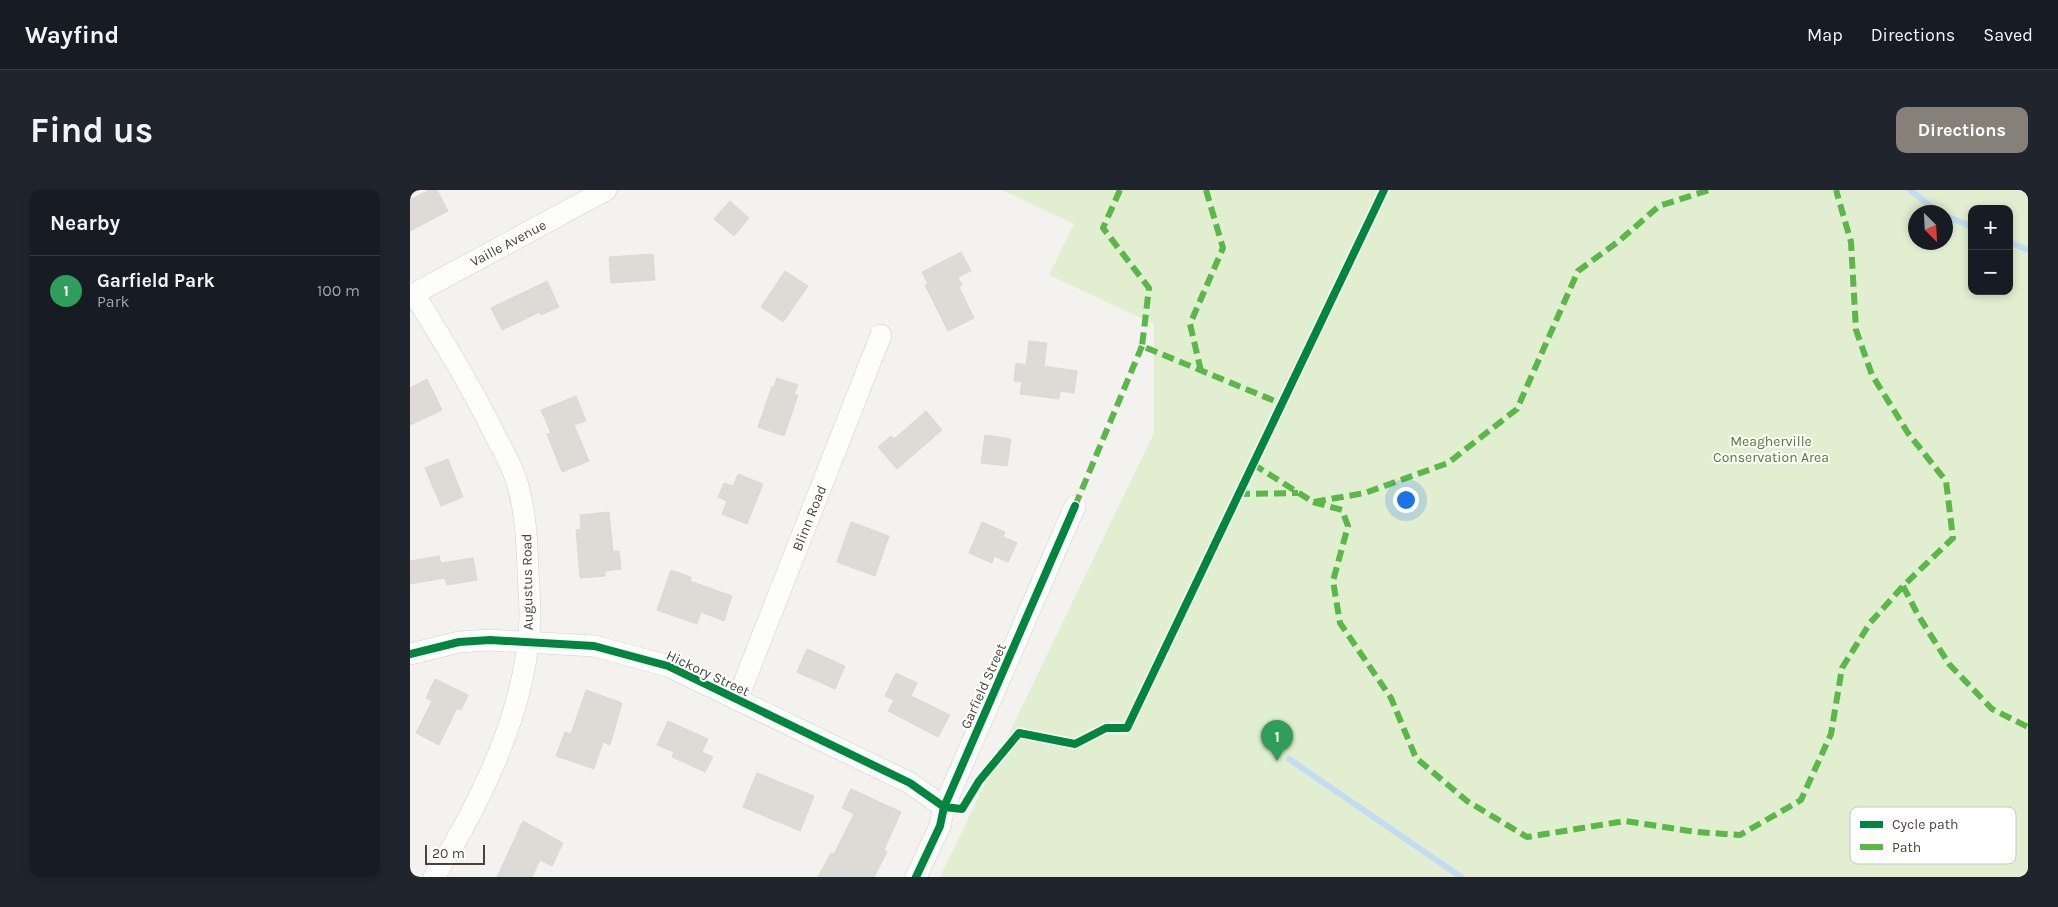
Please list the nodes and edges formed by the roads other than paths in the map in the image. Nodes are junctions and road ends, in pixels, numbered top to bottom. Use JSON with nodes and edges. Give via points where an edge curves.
{"nodes":[{"id":1,"x":606,"y":190,"type":"edge"},
{"id":2,"x":412,"y":295,"type":"edge"},
{"id":3,"x":881,"y":335,"type":"dead end"},
{"id":4,"x":1075,"y":506,"type":"dead end"},
{"id":5,"x":527,"y":642,"type":"junction"},
{"id":6,"x":410,"y":654,"type":"edge"},
{"id":7,"x":737,"y":700,"type":"junction"},
{"id":8,"x":944,"y":807,"type":"junction"},
{"id":9,"x":434,"y":877,"type":"edge"},
{"id":10,"x":916,"y":877,"type":"edge"}],
"edges":[{"from":1,"to":2,"type":"street","name":"Vaille Avenue"},
{"from":2,"to":5,"type":"street","name":"Augustus Road","via":[[479,403],[518,484],[527,524],[530,618]]},
{"from":3,"to":7,"type":"street","name":"Blinn Road"},
{"from":4,"to":8,"type":"street","name":"Garfield Street"},
{"from":5,"to":6,"type":"street","name":"Hickory Street","via":[[459,642]]},
{"from":5,"to":7,"type":"street","name":"Hickory Street","via":[[594,646],[668,666]]},
{"from":5,"to":9,"type":"street","name":"Augustus Road","via":[[505,737],[482,793]]},
{"from":7,"to":8,"type":"street","name":"Hickory Street","via":[[910,783]]},
{"from":8,"to":10,"type":"street","name":"Garfield Street","via":[[940,826]]}]}
